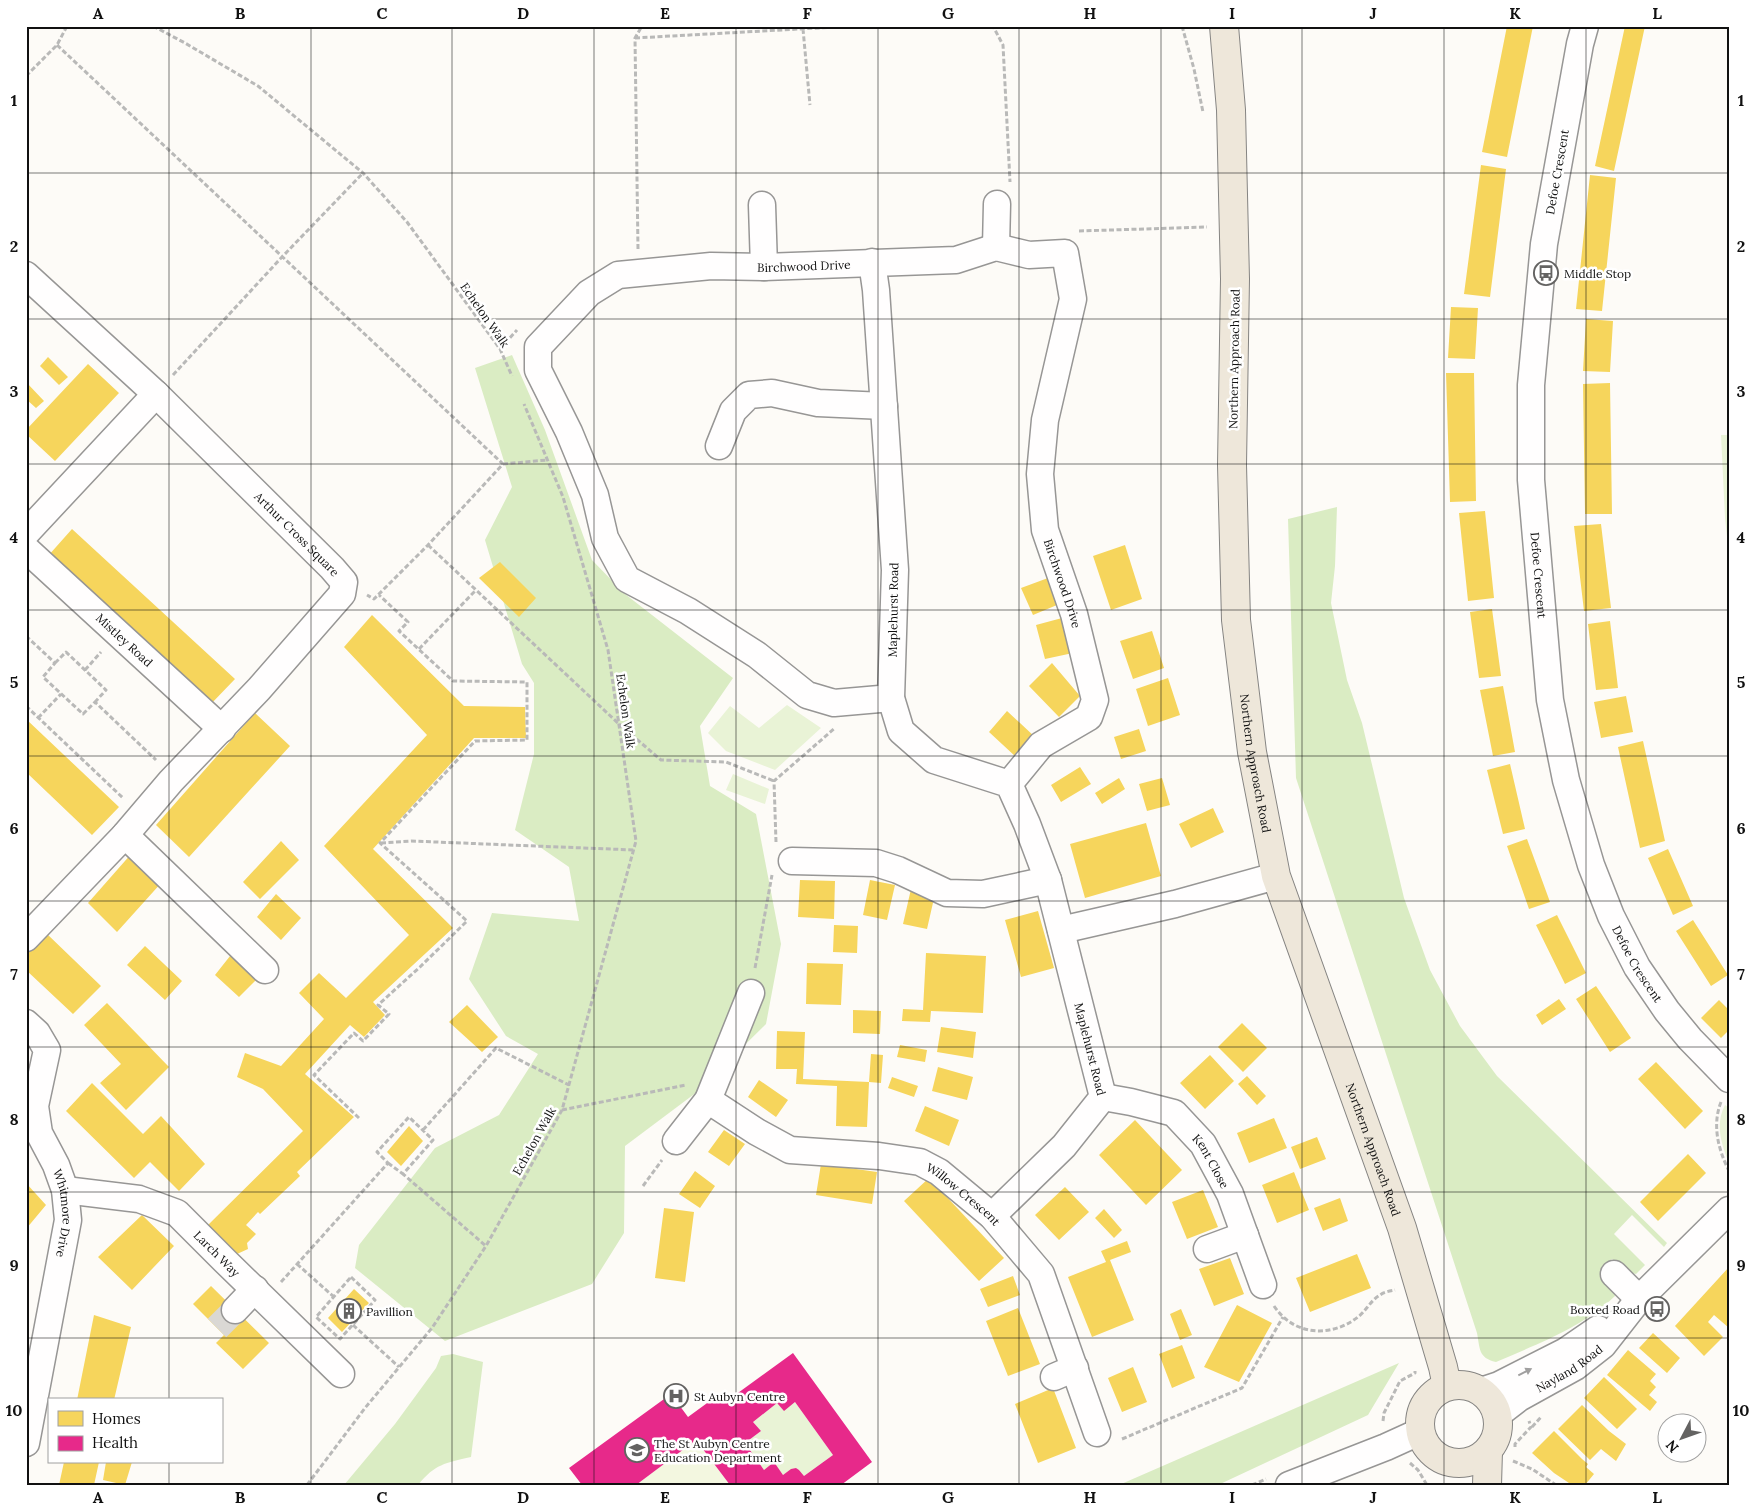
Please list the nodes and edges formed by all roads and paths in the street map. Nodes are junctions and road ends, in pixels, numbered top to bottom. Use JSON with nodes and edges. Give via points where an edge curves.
{"nodes":[{"id":1,"x":67,"y":26,"type":"edge"},
{"id":2,"x":152,"y":26,"type":"edge"},
{"id":3,"x":163,"y":26,"type":"edge"},
{"id":4,"x":642,"y":26,"type":"edge"},
{"id":5,"x":854,"y":26,"type":"edge"},
{"id":6,"x":990,"y":26,"type":"edge"},
{"id":7,"x":1206,"y":26,"type":"edge"},
{"id":8,"x":1224,"y":26,"type":"edge"},
{"id":9,"x":1585,"y":26,"type":"edge"},
{"id":10,"x":804,"y":29,"type":"junction"},
{"id":11,"x":160,"y":31,"type":"junction"},
{"id":12,"x":635,"y":38,"type":"junction"},
{"id":13,"x":57,"y":45,"type":"junction"},
{"id":14,"x":26,"y":76,"type":"edge"},
{"id":15,"x":810,"y":105,"type":"dead end"},
{"id":16,"x":1231,"y":110,"type":"junction"},
{"id":17,"x":363,"y":174,"type":"junction"},
{"id":18,"x":1003,"y":196,"type":"joint"},
{"id":19,"x":762,"y":205,"type":"dead end"},
{"id":20,"x":1210,"y":227,"type":"dead end"},
{"id":21,"x":1077,"y":239,"type":"dead end"},
{"id":22,"x":996,"y":247,"type":"junction"},
{"id":23,"x":630,"y":250,"type":"dead end"},
{"id":24,"x":282,"y":257,"type":"junction"},
{"id":25,"x":872,"y":262,"type":"junction"},
{"id":26,"x":764,"y":267,"type":"junction"},
{"id":27,"x":26,"y":275,"type":"edge"},
{"id":28,"x":518,"y":328,"type":"dead end"},
{"id":29,"x":500,"y":349,"type":"junction"},
{"id":30,"x":515,"y":383,"type":"dead end"},
{"id":31,"x":156,"y":394,"type":"junction"},
{"id":32,"x":522,"y":400,"type":"dead end"},
{"id":33,"x":884,"y":406,"type":"junction"},
{"id":34,"x":719,"y":446,"type":"dead end"},
{"id":35,"x":548,"y":460,"type":"junction"},
{"id":36,"x":503,"y":464,"type":"junction"},
{"id":37,"x":26,"y":532,"type":"edge"},
{"id":38,"x":428,"y":545,"type":"junction"},
{"id":39,"x":26,"y":549,"type":"edge"},
{"id":40,"x":344,"y":582,"type":"junction"},
{"id":41,"x":476,"y":590,"type":"junction"},
{"id":42,"x":379,"y":594,"type":"junction"},
{"id":43,"x":26,"y":636,"type":"edge"},
{"id":44,"x":107,"y":646,"type":"dead end"},
{"id":45,"x":419,"y":649,"type":"junction"},
{"id":46,"x":55,"y":663,"type":"junction"},
{"id":47,"x":85,"y":670,"type":"junction"},
{"id":48,"x":61,"y":694,"type":"junction"},
{"id":49,"x":891,"y":698,"type":"junction"},
{"id":50,"x":95,"y":702,"type":"junction"},
{"id":51,"x":26,"y":706,"type":"edge"},
{"id":52,"x":38,"y":718,"type":"junction"},
{"id":53,"x":619,"y":724,"type":"junction"},
{"id":54,"x":222,"y":729,"type":"junction"},
{"id":55,"x":175,"y":778,"type":"junction"},
{"id":56,"x":774,"y":782,"type":"dead end"},
{"id":57,"x":1009,"y":784,"type":"junction"},
{"id":58,"x":134,"y":826,"type":"junction"},
{"id":59,"x":380,"y":843,"type":"junction"},
{"id":60,"x":634,"y":850,"type":"junction"},
{"id":61,"x":792,"y":861,"type":"dead end"},
{"id":62,"x":1276,"y":876,"type":"junction"},
{"id":63,"x":1048,"y":880,"type":"junction"},
{"id":64,"x":1061,"y":930,"type":"junction"},
{"id":65,"x":26,"y":938,"type":"edge"},
{"id":66,"x":265,"y":970,"type":"dead end"},
{"id":67,"x":751,"y":993,"type":"dead end"},
{"id":68,"x":26,"y":1023,"type":"edge"},
{"id":69,"x":568,"y":1085,"type":"junction"},
{"id":70,"x":1726,"y":1088,"type":"edge"},
{"id":71,"x":712,"y":1089,"type":"junction"},
{"id":72,"x":1103,"y":1097,"type":"junction"},
{"id":73,"x":31,"y":1106,"type":"edge"},
{"id":74,"x":562,"y":1110,"type":"junction"},
{"id":75,"x":359,"y":1118,"type":"dead end"},
{"id":76,"x":423,"y":1130,"type":"junction"},
{"id":77,"x":676,"y":1141,"type":"joint"},
{"id":78,"x":388,"y":1163,"type":"junction"},
{"id":79,"x":1729,"y":1171,"type":"edge"},
{"id":80,"x":403,"y":1174,"type":"junction"},
{"id":81,"x":643,"y":1186,"type":"dead end"},
{"id":82,"x":65,"y":1190,"type":"junction"},
{"id":83,"x":1729,"y":1210,"type":"edge"},
{"id":84,"x":992,"y":1216,"type":"junction"},
{"id":85,"x":1245,"y":1235,"type":"junction"},
{"id":86,"x":486,"y":1246,"type":"junction"},
{"id":87,"x":1207,"y":1249,"type":"dead end"},
{"id":88,"x":297,"y":1264,"type":"junction"},
{"id":89,"x":1614,"y":1274,"type":"dead end"},
{"id":90,"x":1263,"y":1285,"type":"joint"},
{"id":91,"x":1400,"y":1288,"type":"dead end"},
{"id":92,"x":260,"y":1294,"type":"junction"},
{"id":93,"x":334,"y":1297,"type":"junction"},
{"id":94,"x":1635,"y":1304,"type":"junction"},
{"id":95,"x":235,"y":1310,"type":"tunnel mouth"},
{"id":96,"x":1283,"y":1317,"type":"junction"},
{"id":97,"x":353,"y":1324,"type":"junction"},
{"id":98,"x":1414,"y":1363,"type":"dead end"},
{"id":99,"x":399,"y":1367,"type":"junction"},
{"id":100,"x":341,"y":1374,"type":"dead end"},
{"id":101,"x":1447,"y":1386,"type":"junction"},
{"id":102,"x":1481,"y":1391,"type":"junction"},
{"id":103,"x":1497,"y":1414,"type":"junction"},
{"id":104,"x":28,"y":1417,"type":"edge"},
{"id":105,"x":1383,"y":1422,"type":"dead end"},
{"id":106,"x":1420,"y":1432,"type":"junction"},
{"id":107,"x":1098,"y":1433,"type":"joint"},
{"id":108,"x":26,"y":1443,"type":"edge"},
{"id":109,"x":1488,"y":1451,"type":"junction"},
{"id":110,"x":1405,"y":1457,"type":"dead end"},
{"id":111,"x":1514,"y":1461,"type":"dead end"},
{"id":112,"x":1454,"y":1474,"type":"edge"},
{"id":113,"x":1279,"y":1481,"type":"edge"},
{"id":114,"x":307,"y":1485,"type":"edge"},
{"id":115,"x":1252,"y":1485,"type":"edge"},
{"id":116,"x":1427,"y":1485,"type":"edge"},
{"id":117,"x":1487,"y":1485,"type":"edge"},
{"id":118,"x":1556,"y":1485,"type":"edge"}],
"edges":[{"from":1,"to":13,"type":"path"},
{"from":2,"to":11,"type":"path","name":"Echelon Walk"},
{"from":3,"to":11,"type":"path"},
{"from":4,"to":12,"type":"path"},
{"from":5,"to":10,"type":"path"},
{"from":6,"to":18,"type":"path","via":[[1003,45]]},
{"from":7,"to":16,"type":"main road","name":"Northern Approach Road"},
{"from":8,"to":16,"type":"main road","name":"Northern Approach Road"},
{"from":9,"to":70,"type":"street","name":"Defoe Crescent","via":[[1544,244],[1531,385],[1531,480],[1550,700],[1566,780],[1591,865],[1611,916],[1637,967]]},
{"from":10,"to":12,"type":"path"},
{"from":10,"to":15,"type":"path"},
{"from":11,"to":17,"type":"path","name":"Echelon Walk","via":[[258,86]]},
{"from":12,"to":23,"type":"path","via":[[638,249]]},
{"from":13,"to":14,"type":"path"},
{"from":13,"to":24,"type":"path"},
{"from":16,"to":62,"type":"main road","name":"Northern Approach Road","via":[[1236,620],[1252,752]]},
{"from":17,"to":24,"type":"path"},
{"from":17,"to":29,"type":"path","name":"Echelon Walk","via":[[407,222]]},
{"from":18,"to":22,"type":"street"},
{"from":19,"to":26,"type":"street"},
{"from":20,"to":21,"type":"path","via":[[1079,230]]},
{"from":22,"to":25,"type":"street","name":"Birchwood Drive","via":[[956,260]]},
{"from":22,"to":57,"type":"street","name":"Birchwood Drive","via":[[1029,255],[1065,253],[1072,299],[1045,420],[1040,474],[1045,530],[1074,614],[1096,700],[1089,717],[1041,745]]},
{"from":24,"to":31,"type":"path"},
{"from":24,"to":36,"type":"path"},
{"from":25,"to":26,"type":"street","name":"Birchwood Drive"},
{"from":25,"to":33,"type":"street","name":"Maplehurst Road"},
{"from":26,"to":49,"type":"street","name":"Birchwood Drive","via":[[711,266],[618,275],[589,293],[538,347],[538,370],[591,486],[605,538],[628,579],[688,611],[757,655],[807,695],[834,703]]},
{"from":27,"to":31,"type":"street","name":"Arthur Cross Square"},
{"from":28,"to":29,"type":"path"},
{"from":29,"to":30,"type":"path","name":"Echelon Walk"},
{"from":31,"to":37,"type":"street"},
{"from":31,"to":40,"type":"street","name":"Arthur Cross Square"},
{"from":32,"to":35,"type":"path","name":"Echelon Walk"},
{"from":33,"to":34,"type":"street","via":[[818,403],[772,393],[748,395],[733,411]]},
{"from":33,"to":49,"type":"street","name":"Maplehurst Road","via":[[895,570]]},
{"from":35,"to":36,"type":"path"},
{"from":35,"to":53,"type":"path","name":"Echelon Walk","via":[[563,497],[608,650]]},
{"from":36,"to":38,"type":"path"},
{"from":38,"to":41,"type":"path"},
{"from":38,"to":42,"type":"path"},
{"from":39,"to":54,"type":"street","name":"Mistley Road"},
{"from":40,"to":42,"type":"path","via":[[374,599]]},
{"from":40,"to":54,"type":"street","name":"Arthur Cross Square","via":[[342,594]]},
{"from":41,"to":45,"type":"path"},
{"from":41,"to":53,"type":"path"},
{"from":42,"to":45,"type":"path","via":[[408,622],[400,631]]},
{"from":43,"to":46,"type":"path"},
{"from":44,"to":47,"type":"path"},
{"from":45,"to":59,"type":"path","via":[[454,681],[527,682],[527,740],[475,741]]},
{"from":46,"to":47,"type":"path","via":[[66,652]]},
{"from":46,"to":48,"type":"path","via":[[42,677]]},
{"from":47,"to":50,"type":"path","via":[[106,690]]},
{"from":48,"to":50,"type":"path","via":[[82,714]]},
{"from":48,"to":52,"type":"path"},
{"from":49,"to":57,"type":"street","name":"Maplehurst Road","via":[[901,731],[934,760]]},
{"from":50,"to":55,"type":"path"},
{"from":51,"to":52,"type":"path"},
{"from":52,"to":58,"type":"path"},
{"from":53,"to":56,"type":"path","via":[[661,760],[726,762]]},
{"from":53,"to":60,"type":"path","name":"Echelon Walk","via":[[636,841]]},
{"from":54,"to":55,"type":"street","name":"Arthur Cross Square"},
{"from":55,"to":58,"type":"street","name":"Arthur Cross Square"},
{"from":57,"to":63,"type":"street","name":"Maplehurst Road"},
{"from":58,"to":65,"type":"street","name":"Arthur Cross Square"},
{"from":58,"to":66,"type":"street"},
{"from":59,"to":60,"type":"path","via":[[411,841]]},
{"from":59,"to":75,"type":"path","via":[[467,921],[378,1004],[388,1014],[363,1040],[354,1033],[314,1075]]},
{"from":60,"to":69,"type":"path","name":"Echelon Walk"},
{"from":61,"to":63,"type":"street","via":[[876,863],[947,893],[983,894]]},
{"from":62,"to":64,"type":"street"},
{"from":62,"to":101,"type":"main road","name":"Northern Approach Road","via":[[1402,1228]]},
{"from":63,"to":64,"type":"street","name":"Maplehurst Road"},
{"from":64,"to":72,"type":"street","name":"Maplehurst Road"},
{"from":67,"to":71,"type":"street"},
{"from":68,"to":73,"type":"street","name":"Whitmore Drive","via":[[37,1033],[46,1050]]},
{"from":69,"to":74,"type":"path","name":"Echelon Walk"},
{"from":69,"to":76,"type":"path","via":[[496,1048]]},
{"from":70,"to":79,"type":"path","via":[[1717,1114],[1716,1135]]},
{"from":71,"to":74,"type":"path"},
{"from":71,"to":77,"type":"street"},
{"from":71,"to":84,"type":"street","name":"Willow Crescent","via":[[757,1132],[790,1150],[920,1162],[939,1172]]},
{"from":72,"to":84,"type":"street","name":"Maplehurst Road","via":[[1064,1146]]},
{"from":72,"to":85,"type":"street","name":"Kent Close","via":[[1174,1113],[1204,1144],[1230,1194]]},
{"from":73,"to":82,"type":"street","name":"Whitmore Drive","via":[[39,1133]]},
{"from":74,"to":86,"type":"path","name":"Echelon Walk"},
{"from":76,"to":78,"type":"path","via":[[409,1117],[377,1152]]},
{"from":76,"to":80,"type":"path","via":[[433,1140]]},
{"from":77,"to":81,"type":"path"},
{"from":78,"to":80,"type":"path"},
{"from":78,"to":88,"type":"path"},
{"from":80,"to":86,"type":"path"},
{"from":82,"to":92,"type":"street","name":"Larch Way","via":[[140,1199],[177,1213]]},
{"from":82,"to":104,"type":"street","name":"Whitmore Drive","via":[[68,1220]]},
{"from":83,"to":94,"type":"street","name":"Nayland Road"},
{"from":84,"to":107,"type":"street","name":"Willow Crescent","via":[[1041,1274],[1064,1372]]},
{"from":85,"to":87,"type":"street"},
{"from":85,"to":90,"type":"street","name":"Kent Close"},
{"from":86,"to":99,"type":"path","name":"Echelon Walk","via":[[432,1328]]},
{"from":88,"to":92,"type":"path"},
{"from":88,"to":93,"type":"path"},
{"from":89,"to":94,"type":"street"},
{"from":90,"to":96,"type":"path"},
{"from":91,"to":96,"type":"path","via":[[1379,1295],[1359,1316],[1329,1331],[1311,1332]]},
{"from":92,"to":95,"type":"street"},
{"from":92,"to":100,"type":"street","name":"Larch Way"},
{"from":93,"to":97,"type":"path","via":[[316,1317],[340,1339]]},
{"from":93,"to":97,"type":"path","via":[[351,1278],[375,1300]]},
{"from":102,"to":94,"type":"street","name":"Nayland Road","one_way":true,"via":[[1566,1351]]},
{"from":94,"to":103,"type":"street","name":"Nayland Road","via":[[1603,1345],[1575,1367]]},
{"from":96,"to":107,"type":"path","via":[[1242,1388],[1104,1447]]},
{"from":97,"to":99,"type":"path"},
{"from":98,"to":105,"type":"path","via":[[1415,1373],[1400,1381],[1391,1396]]},
{"from":99,"to":114,"type":"path","name":"Echelon Walk"},
{"from":101,"to":102,"type":"main road","via":[[1465,1384]]},
{"from":101,"to":106,"type":"main road","via":[[1424,1403],[1419,1417]]},
{"from":102,"to":103,"type":"main road"},
{"from":103,"to":109,"type":"main road","via":[[1496,1440]]},
{"from":104,"to":108,"type":"street","name":"Whitmore Drive"},
{"from":106,"to":112,"type":"main road","via":[[1430,1451]]},
{"from":106,"to":113,"type":"street","via":[[1386,1447]]},
{"from":109,"to":112,"type":"main road","via":[[1463,1464]]},
{"from":109,"to":117,"type":"main road"},
{"from":110,"to":116,"type":"path"},
{"from":111,"to":118,"type":"path"},
{"from":113,"to":115,"type":"path"}]}
